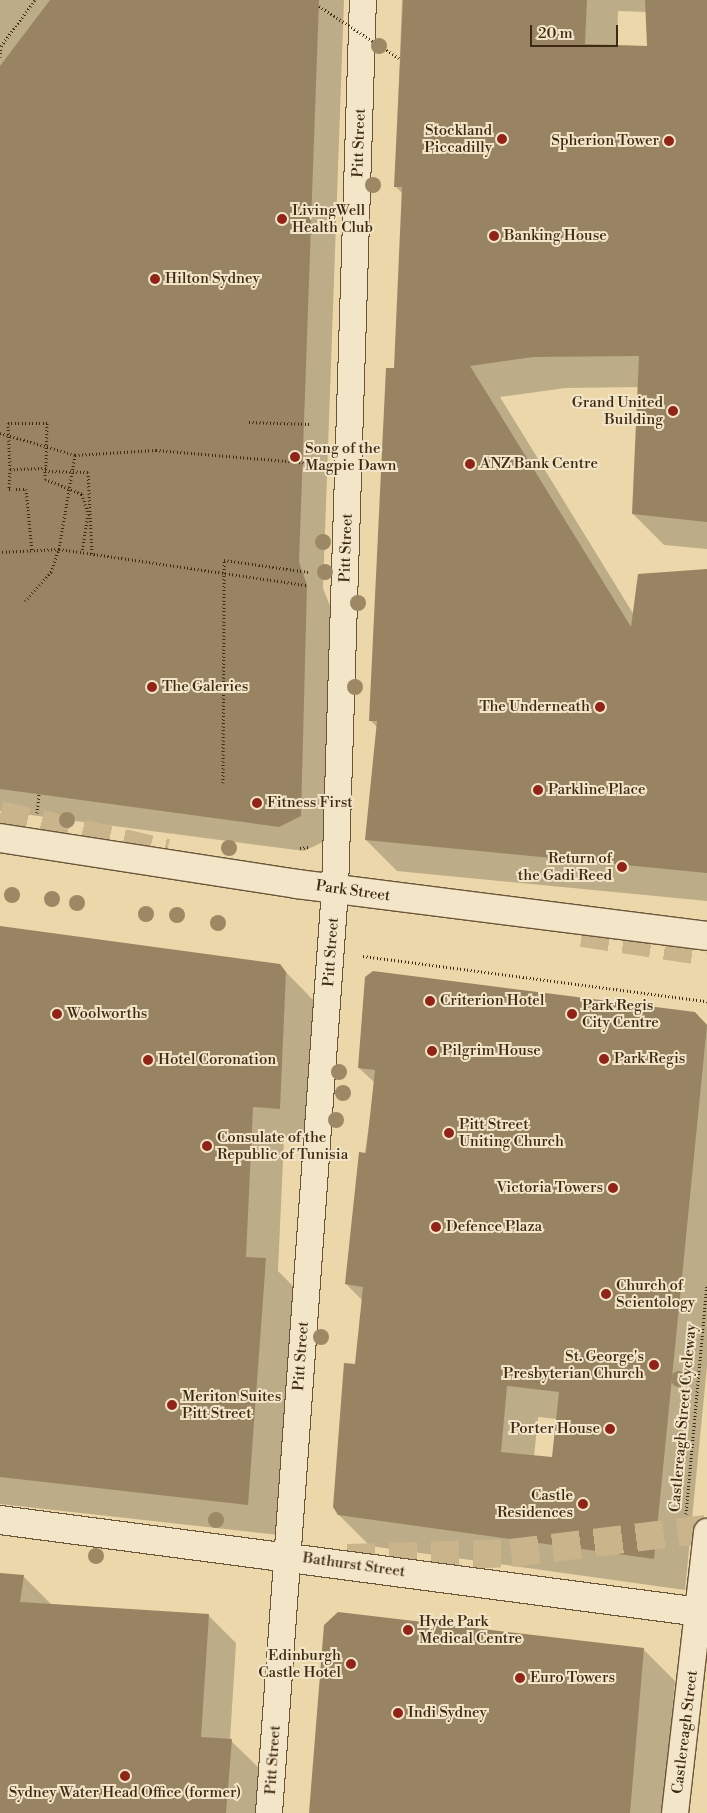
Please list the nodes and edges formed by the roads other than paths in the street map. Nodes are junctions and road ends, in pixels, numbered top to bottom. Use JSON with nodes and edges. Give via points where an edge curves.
{"nodes":[{"id":1,"x":363,"y":0,"type":"edge"},
{"id":2,"x":0,"y":838,"type":"edge"},
{"id":3,"x":335,"y":888,"type":"junction"},
{"id":4,"x":707,"y":936,"type":"edge"},
{"id":5,"x":0,"y":1520,"type":"edge"},
{"id":6,"x":696,"y":1528,"type":"edge"},
{"id":7,"x":287,"y":1556,"type":"junction"},
{"id":8,"x":703,"y":1613,"type":"edge"},
{"id":9,"x":269,"y":1813,"type":"edge"},
{"id":10,"x":676,"y":1813,"type":"edge"}],
"edges":[{"from":1,"to":3,"type":"street","name":"Pitt Street"},
{"from":2,"to":3,"type":"main road","name":"Park Street"},
{"from":3,"to":4,"type":"main road","name":"Park Street"},
{"from":3,"to":7,"type":"street","name":"Pitt Street"},
{"from":5,"to":7,"type":"main road","name":"Bathurst Street"},
{"from":6,"to":8,"type":"street","name":"Castlereagh Street"},
{"from":7,"to":8,"type":"main road","name":"Bathurst Street"},
{"from":7,"to":9,"type":"street","name":"Pitt Street"},
{"from":8,"to":10,"type":"street","name":"Castlereagh Street"}]}
